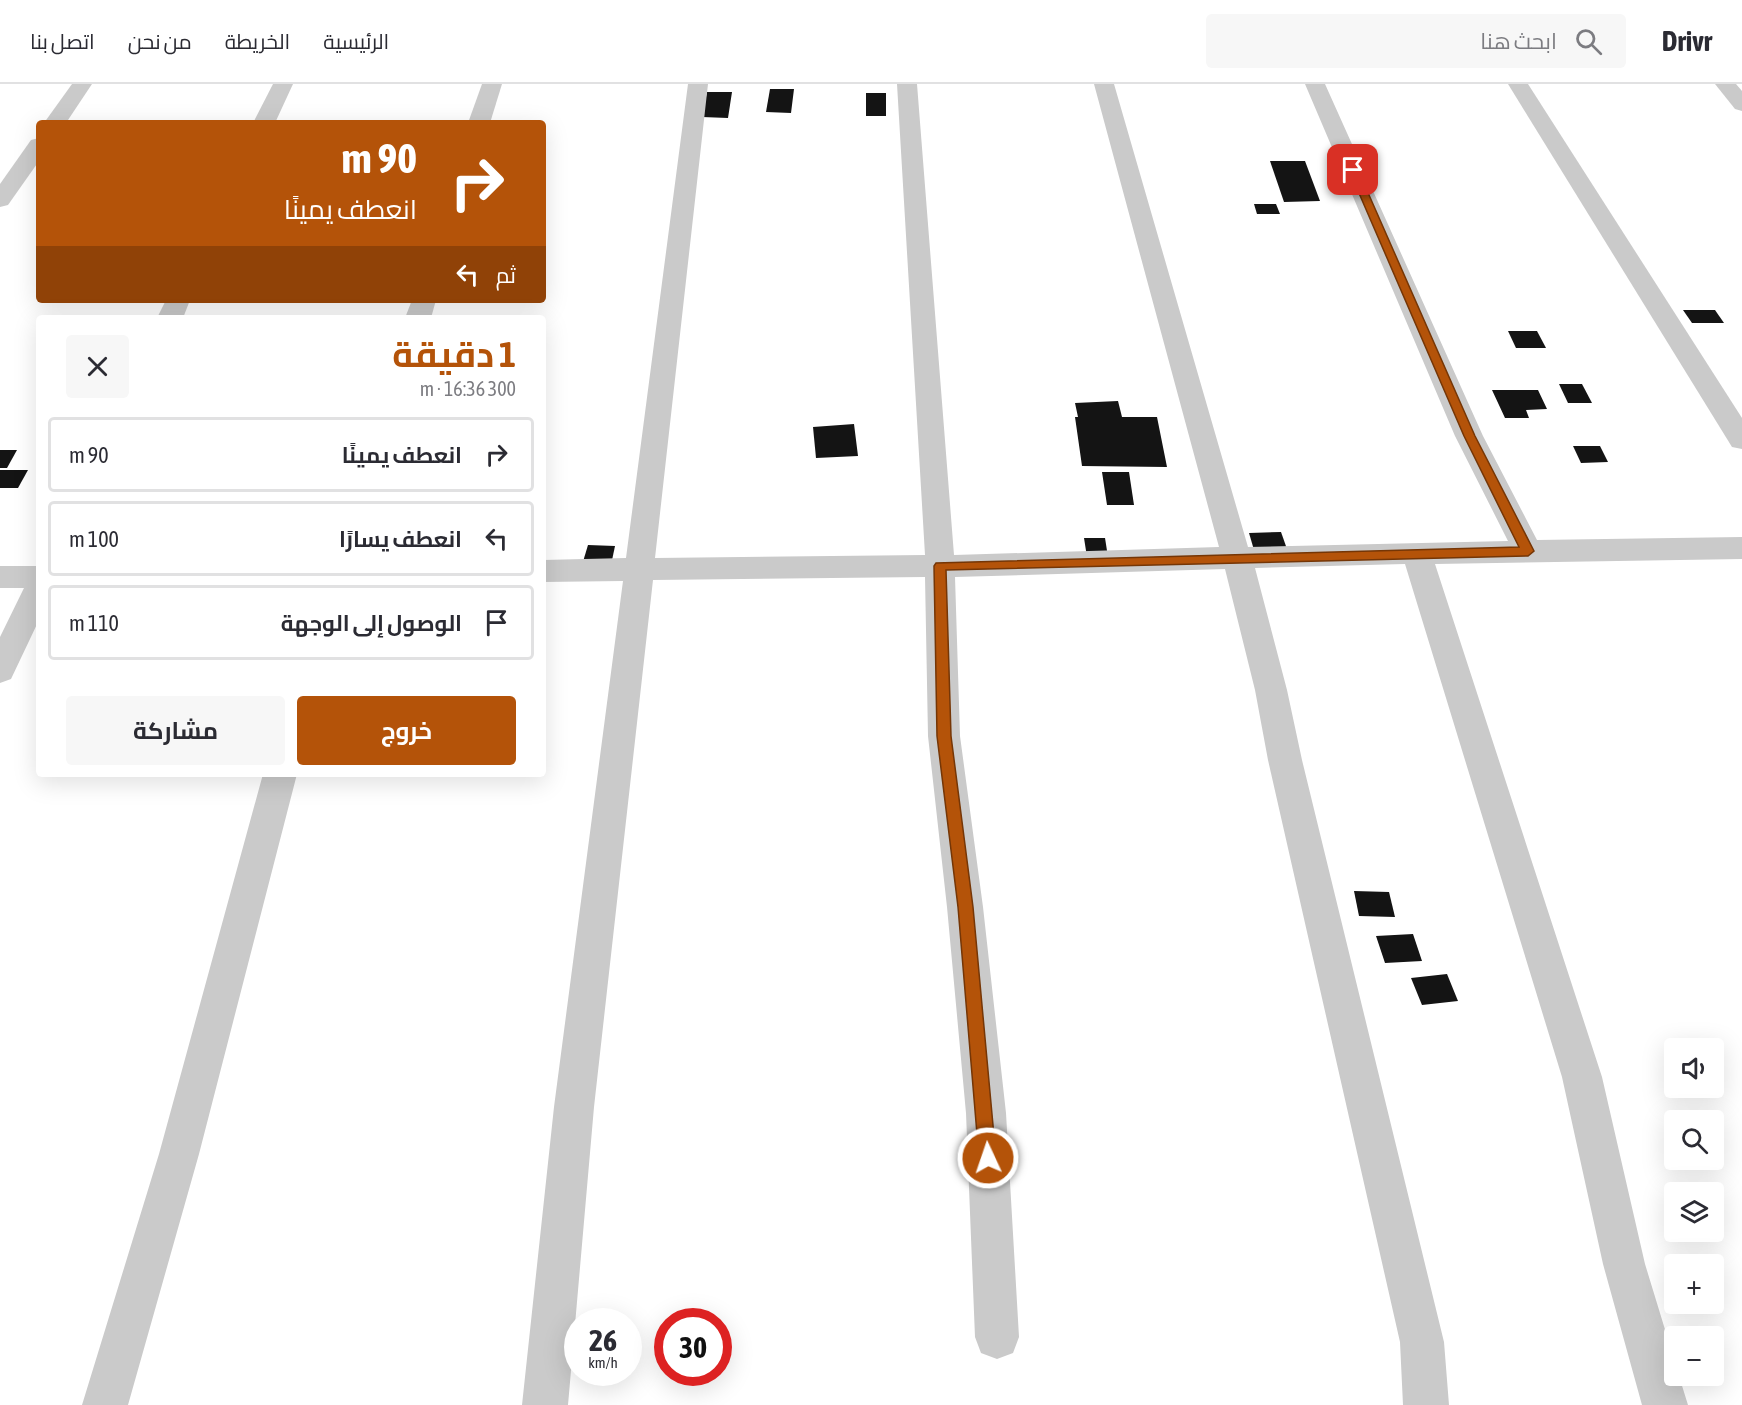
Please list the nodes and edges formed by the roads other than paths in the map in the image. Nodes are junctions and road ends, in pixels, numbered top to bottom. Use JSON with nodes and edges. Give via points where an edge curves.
{"nodes":[{"id":1,"x":82,"y":84,"type":"edge"},
{"id":2,"x":283,"y":84,"type":"edge"},
{"id":3,"x":492,"y":84,"type":"edge"},
{"id":4,"x":698,"y":84,"type":"edge"},
{"id":5,"x":907,"y":84,"type":"edge"},
{"id":6,"x":1104,"y":84,"type":"edge"},
{"id":7,"x":1315,"y":84,"type":"edge"},
{"id":8,"x":1518,"y":84,"type":"edge"},
{"id":9,"x":1725,"y":84,"type":"edge"},
{"id":10,"x":1742,"y":105,"type":"edge"},
{"id":11,"x":57,"y":120,"type":"edge"},
{"id":12,"x":265,"y":120,"type":"edge"},
{"id":13,"x":480,"y":120,"type":"edge"},
{"id":14,"x":36,"y":149,"type":"edge"},
{"id":15,"x":0,"y":200,"type":"edge"},
{"id":16,"x":1742,"y":440,"type":"edge"},
{"id":17,"x":1742,"y":548,"type":"edge"},
{"id":18,"x":1528,"y":551,"type":"junction"},
{"id":19,"x":1416,"y":554,"type":"junction"},
{"id":20,"x":1237,"y":558,"type":"junction"},
{"id":21,"x":940,"y":566,"type":"junction"},
{"id":22,"x":641,"y":570,"type":"junction"},
{"id":23,"x":546,"y":571,"type":"edge"},
{"id":24,"x":0,"y":577,"type":"edge"},
{"id":25,"x":36,"y":577,"type":"edge"},
{"id":26,"x":36,"y":594,"type":"edge"},
{"id":27,"x":0,"y":670,"type":"edge"},
{"id":28,"x":279,"y":777,"type":"edge"},
{"id":29,"x":997,"y":1336,"type":"dead end"},
{"id":30,"x":105,"y":1405,"type":"edge"},
{"id":31,"x":544,"y":1405,"type":"edge"},
{"id":32,"x":1426,"y":1405,"type":"edge"},
{"id":33,"x":1665,"y":1405,"type":"edge"}],
"edges":[{"from":1,"to":11,"type":"street"},
{"from":2,"to":12,"type":"street"},
{"from":3,"to":13,"type":"street"},
{"from":4,"to":22,"type":"street"},
{"from":5,"to":21,"type":"street"},
{"from":6,"to":20,"type":"street"},
{"from":7,"to":18,"type":"street","via":[[1469,436]]},
{"from":8,"to":16,"type":"street"},
{"from":9,"to":10,"type":"street"},
{"from":14,"to":15,"type":"street"},
{"from":17,"to":18,"type":"street"},
{"from":18,"to":19,"type":"street"},
{"from":19,"to":20,"type":"street"},
{"from":19,"to":33,"type":"street","via":[[1582,1077],[1624,1264]]},
{"from":20,"to":21,"type":"street"},
{"from":20,"to":32,"type":"street","via":[[1422,1341]]},
{"from":21,"to":22,"type":"street"},
{"from":21,"to":29,"type":"street","via":[[944,736],[986,1113]]},
{"from":22,"to":23,"type":"street"},
{"from":22,"to":31,"type":"street","via":[[574,1107]]},
{"from":24,"to":25,"type":"street"},
{"from":26,"to":27,"type":"street"},
{"from":28,"to":30,"type":"street","via":[[179,1154]]}]}
